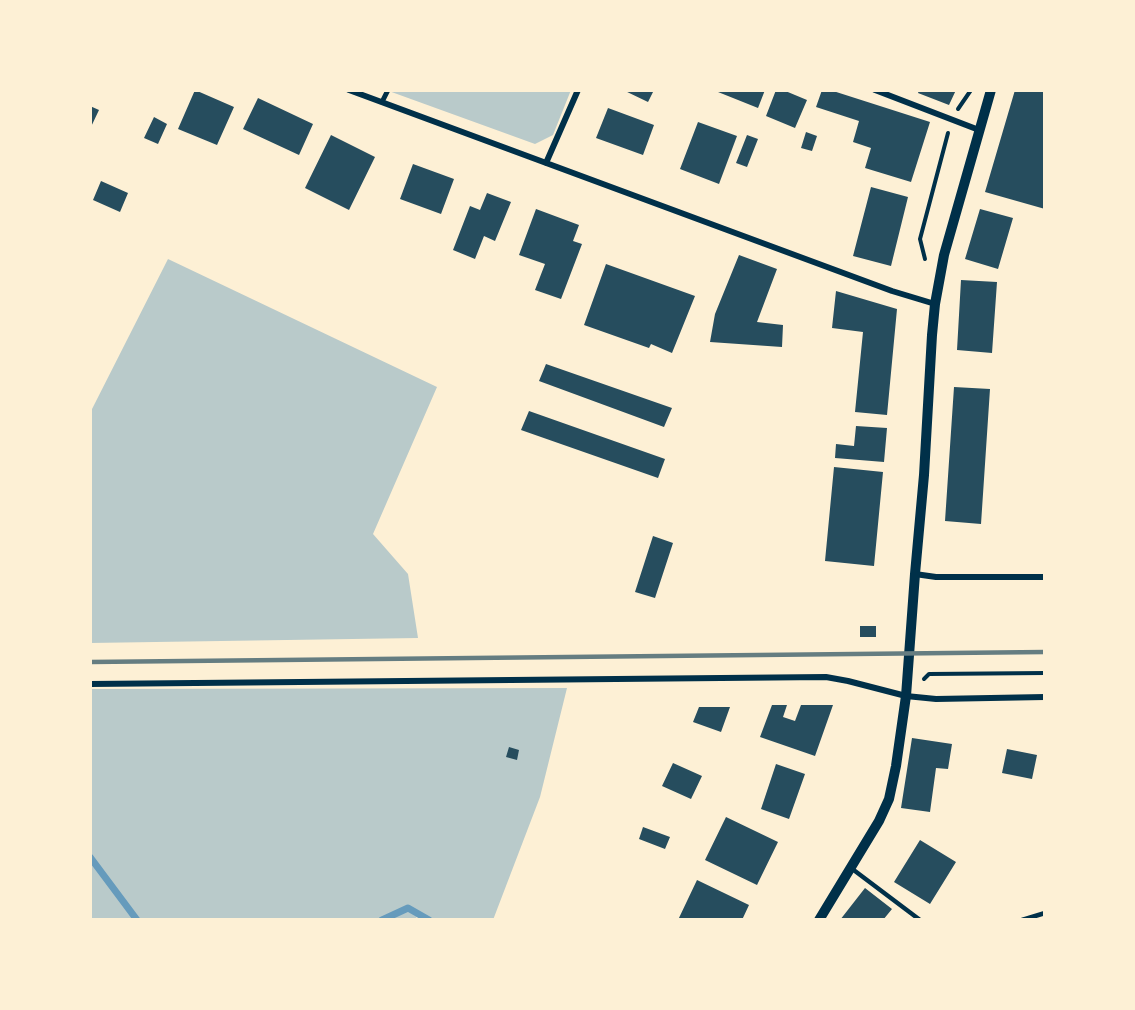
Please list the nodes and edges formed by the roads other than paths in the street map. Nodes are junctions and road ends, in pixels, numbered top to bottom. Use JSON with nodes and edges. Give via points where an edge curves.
{"nodes":[{"id":1,"x":349,"y":90,"type":"edge"},
{"id":2,"x":388,"y":90,"type":"edge"},
{"id":3,"x":578,"y":90,"type":"edge"},
{"id":4,"x":875,"y":90,"type":"edge"},
{"id":5,"x":992,"y":90,"type":"edge"},
{"id":6,"x":382,"y":102,"type":"junction"},
{"id":7,"x":979,"y":130,"type":"junction"},
{"id":8,"x":546,"y":163,"type":"junction"},
{"id":9,"x":935,"y":304,"type":"junction"},
{"id":10,"x":915,"y":574,"type":"junction"},
{"id":11,"x":1045,"y":577,"type":"edge"},
{"id":12,"x":90,"y":684,"type":"edge"},
{"id":13,"x":906,"y":696,"type":"junction"},
{"id":14,"x":1045,"y":697,"type":"edge"},
{"id":15,"x":851,"y":868,"type":"junction"},
{"id":16,"x":1045,"y":913,"type":"edge"},
{"id":17,"x":819,"y":920,"type":"edge"},
{"id":18,"x":920,"y":920,"type":"edge"},
{"id":19,"x":1022,"y":920,"type":"edge"}],
"edges":[{"from":1,"to":6,"type":"street"},
{"from":2,"to":6,"type":"street"},
{"from":3,"to":8,"type":"street"},
{"from":4,"to":7,"type":"street"},
{"from":5,"to":7,"type":"street"},
{"from":6,"to":8,"type":"street"},
{"from":7,"to":9,"type":"street","via":[[944,255]]},
{"from":8,"to":9,"type":"street"},
{"from":9,"to":10,"type":"street"},
{"from":10,"to":11,"type":"street"},
{"from":10,"to":13,"type":"street"},
{"from":12,"to":13,"type":"street","via":[[826,677]]},
{"from":13,"to":14,"type":"street"},
{"from":13,"to":15,"type":"street","via":[[890,799]]},
{"from":15,"to":17,"type":"street"},
{"from":15,"to":18,"type":"lane"},
{"from":16,"to":19,"type":"lane"}]}
